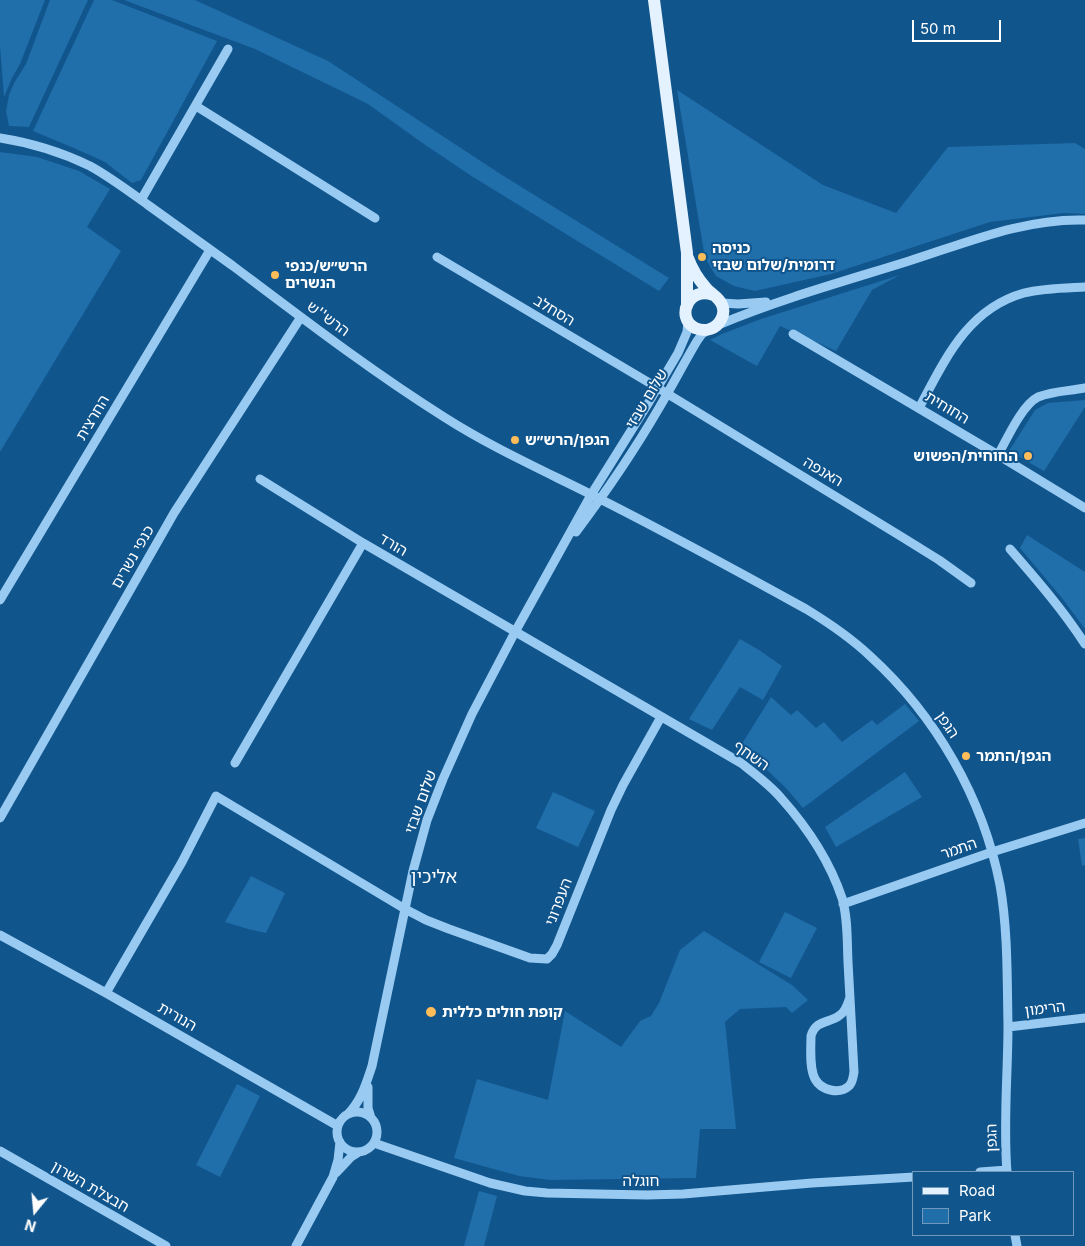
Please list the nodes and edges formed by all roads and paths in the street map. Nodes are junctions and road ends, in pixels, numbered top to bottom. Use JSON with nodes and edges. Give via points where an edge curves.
{"nodes":[{"id":1,"x":654,"y":0,"type":"edge"},
{"id":2,"x":228,"y":49,"type":"dead end"},
{"id":3,"x":196,"y":106,"type":"junction"},
{"id":4,"x":0,"y":138,"type":"edge"},
{"id":5,"x":141,"y":200,"type":"junction"},
{"id":6,"x":375,"y":218,"type":"dead end"},
{"id":7,"x":1085,"y":220,"type":"edge"},
{"id":8,"x":210,"y":250,"type":"junction"},
{"id":9,"x":687,"y":253,"type":"junction"},
{"id":10,"x":437,"y":257,"type":"dead end"},
{"id":11,"x":1085,"y":288,"type":"edge"},
{"id":12,"x":717,"y":299,"type":"junction"},
{"id":13,"x":779,"y":301,"type":"junction"},
{"id":14,"x":687,"y":306,"type":"junction"},
{"id":15,"x":301,"y":317,"type":"junction"},
{"id":16,"x":688,"y":321,"type":"junction"},
{"id":17,"x":713,"y":328,"type":"junction"},
{"id":18,"x":793,"y":334,"type":"dead end"},
{"id":19,"x":658,"y":388,"type":"junction"},
{"id":20,"x":1085,"y":388,"type":"edge"},
{"id":21,"x":668,"y":394,"type":"junction"},
{"id":22,"x":919,"y":408,"type":"junction"},
{"id":23,"x":998,"y":455,"type":"junction"},
{"id":24,"x":260,"y":479,"type":"dead end"},
{"id":25,"x":590,"y":495,"type":"junction"},
{"id":26,"x":600,"y":499,"type":"junction"},
{"id":27,"x":1085,"y":508,"type":"edge"},
{"id":28,"x":363,"y":543,"type":"junction"},
{"id":29,"x":1010,"y":549,"type":"dead end"},
{"id":30,"x":557,"y":556,"type":"junction"},
{"id":31,"x":971,"y":583,"type":"dead end"},
{"id":32,"x":0,"y":600,"type":"edge"},
{"id":33,"x":515,"y":632,"type":"junction"},
{"id":34,"x":1085,"y":644,"type":"edge"},
{"id":35,"x":661,"y":717,"type":"junction"},
{"id":36,"x":235,"y":763,"type":"dead end"},
{"id":37,"x":0,"y":818,"type":"edge"},
{"id":38,"x":1085,"y":823,"type":"edge"},
{"id":39,"x":992,"y":852,"type":"junction"},
{"id":40,"x":843,"y":904,"type":"junction"},
{"id":41,"x":404,"y":909,"type":"junction"},
{"id":42,"x":0,"y":934,"type":"edge"},
{"id":43,"x":106,"y":992,"type":"junction"},
{"id":44,"x":850,"y":997,"type":"junction"},
{"id":45,"x":1085,"y":1018,"type":"edge"},
{"id":46,"x":1008,"y":1027,"type":"junction"},
{"id":47,"x":368,"y":1079,"type":"junction"},
{"id":48,"x":348,"y":1114,"type":"junction"},
{"id":49,"x":371,"y":1118,"type":"junction"},
{"id":50,"x":338,"y":1126,"type":"junction"},
{"id":51,"x":340,"y":1142,"type":"junction"},
{"id":52,"x":374,"y":1143,"type":"junction"},
{"id":53,"x":0,"y":1150,"type":"edge"},
{"id":54,"x":358,"y":1152,"type":"junction"},
{"id":55,"x":1007,"y":1171,"type":"edge"},
{"id":56,"x":912,"y":1177,"type":"edge"},
{"id":57,"x":333,"y":1178,"type":"junction"},
{"id":58,"x":166,"y":1246,"type":"edge"},
{"id":59,"x":296,"y":1246,"type":"edge"}],
"edges":[{"from":1,"to":9,"type":"main road"},
{"from":2,"to":3,"type":"street"},
{"from":3,"to":5,"type":"street"},
{"from":3,"to":6,"type":"street"},
{"from":4,"to":5,"type":"street","name":"הרש''ש","via":[[66,155],[92,167]]},
{"from":5,"to":8,"type":"street","name":"הרש''ש"},
{"from":7,"to":13,"type":"street","via":[[1034,223],[1000,231]]},
{"from":8,"to":15,"type":"street","name":"הרש''ש"},
{"from":8,"to":32,"type":"street","name":"החרצית"},
{"from":9,"to":12,"type":"main road","via":[[698,277]]},
{"from":9,"to":14,"type":"main road"},
{"from":10,"to":19,"type":"street","name":"הסחלב"},
{"from":11,"to":22,"type":"street","via":[[1024,293],[987,310],[958,339]]},
{"from":12,"to":13,"type":"street","via":[[754,304]]},
{"from":12,"to":14,"type":"main road","via":[[702,293],[691,298]]},
{"from":12,"to":17,"type":"main road","via":[[723,315]]},
{"from":13,"to":17,"type":"street"},
{"from":14,"to":16,"type":"main road"},
{"from":15,"to":25,"type":"street","name":"הרש''ש","via":[[446,419]]},
{"from":15,"to":37,"type":"street","name":"כנפי נשרים","via":[[174,513]]},
{"from":16,"to":17,"type":"main road","via":[[696,329]]},
{"from":16,"to":19,"type":"street","name":"שלום שבזי","via":[[684,341]]},
{"from":17,"to":21,"type":"street","name":"שלום שבזי","via":[[697,341]]},
{"from":18,"to":22,"type":"street","name":"החוחית"},
{"from":19,"to":21,"type":"street","name":"האנפה"},
{"from":19,"to":25,"type":"street","name":"שלום שבזי"},
{"from":20,"to":23,"type":"street","via":[[1054,392],[1031,402]]},
{"from":21,"to":26,"type":"street","name":"שלום שבזי"},
{"from":21,"to":31,"type":"street","name":"האנפה","via":[[917,546]]},
{"from":22,"to":23,"type":"street","name":"החוחית"},
{"from":23,"to":27,"type":"street","name":"החוחית"},
{"from":24,"to":28,"type":"street","name":"הורד"},
{"from":25,"to":26,"type":"street","name":"הגפן"},
{"from":25,"to":30,"type":"street","name":"שלום שבזי"},
{"from":26,"to":30,"type":"street","name":"שלום שבזי"},
{"from":26,"to":39,"type":"street","name":"הגפן","via":[[806,609],[870,655],[913,700],[943,742],[970,793]]},
{"from":28,"to":33,"type":"street","name":"הורד"},
{"from":28,"to":36,"type":"street"},
{"from":29,"to":34,"type":"street"},
{"from":30,"to":33,"type":"street","name":"שלום שבזי"},
{"from":33,"to":35,"type":"street","name":"השחף"},
{"from":33,"to":41,"type":"street","name":"שלום שבזי","via":[[472,714],[437,795],[417,854]]},
{"from":35,"to":40,"type":"street","name":"השחף","via":[[741,763],[781,797],[818,848]]},
{"from":35,"to":41,"type":"street","name":"העפרוני","via":[[623,785],[557,945],[547,959],[530,958]]},
{"from":38,"to":39,"type":"street","name":"התמר"},
{"from":39,"to":40,"type":"street","name":"התמר"},
{"from":39,"to":46,"type":"street","name":"הגפן","via":[[1003,912]]},
{"from":40,"to":44,"type":"street","name":"השחף"},
{"from":41,"to":43,"type":"street","via":[[216,796],[182,862]]},
{"from":41,"to":47,"type":"street","name":"שלום שבזי"},
{"from":42,"to":43,"type":"street","name":"הנורית"},
{"from":43,"to":50,"type":"street","name":"הנורית"},
{"from":44,"to":44,"type":"street","name":"השחף","via":[[841,1015],[817,1025],[810,1036],[814,1078],[833,1091],[848,1088],[854,1072]]},
{"from":45,"to":46,"type":"street","name":"הרימון"},
{"from":46,"to":55,"type":"street","name":"הגפן"},
{"from":47,"to":48,"type":"street","name":"שלום שבזי","via":[[359,1102]]},
{"from":47,"to":49,"type":"street","name":"שלום שבזי"},
{"from":48,"to":49,"type":"street","via":[[360,1112]]},
{"from":48,"to":50,"type":"street"},
{"from":49,"to":52,"type":"street","via":[[377,1130]]},
{"from":50,"to":51,"type":"street"},
{"from":51,"to":54,"type":"street","via":[[346,1149]]},
{"from":51,"to":57,"type":"street"},
{"from":52,"to":54,"type":"street","via":[[365,1151]]},
{"from":52,"to":56,"type":"street","name":"חוגלה","via":[[490,1183],[547,1193],[683,1194]]},
{"from":53,"to":58,"type":"street","name":"חבצלת השרון"},
{"from":54,"to":57,"type":"street"},
{"from":57,"to":59,"type":"street"}]}
